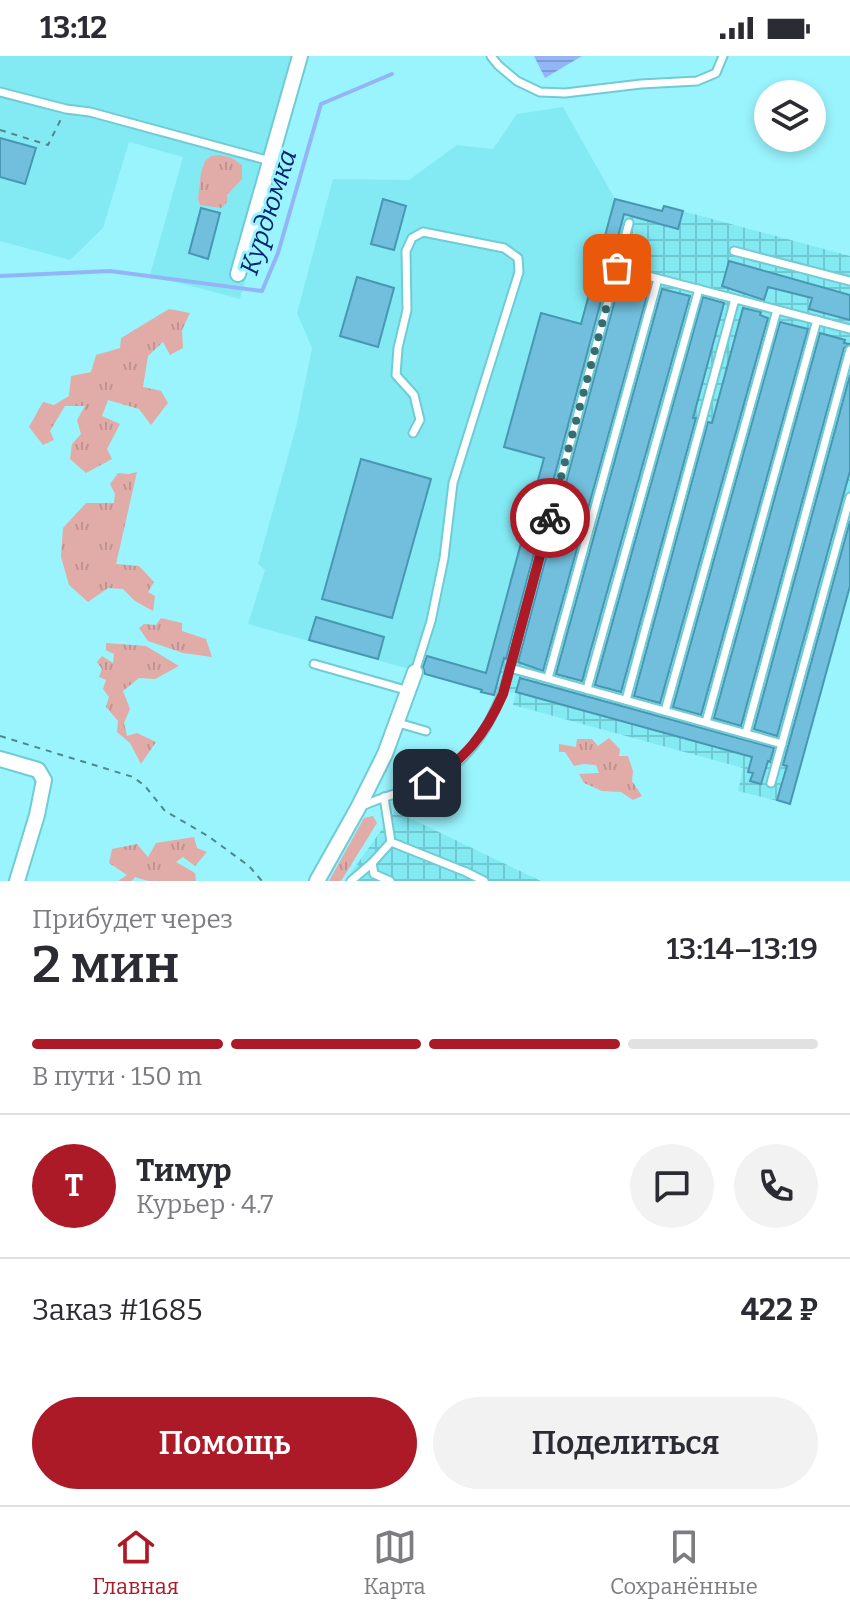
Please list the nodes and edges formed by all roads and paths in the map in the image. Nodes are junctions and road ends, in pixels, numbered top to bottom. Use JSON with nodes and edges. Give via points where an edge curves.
{"nodes":[{"id":1,"x":300,"y":56,"type":"edge"},
{"id":2,"x":491,"y":56,"type":"edge"},
{"id":3,"x":723,"y":56,"type":"edge"},
{"id":4,"x":0,"y":92,"type":"edge"},
{"id":5,"x":66,"y":109,"type":"junction"},
{"id":6,"x":0,"y":130,"type":"edge"},
{"id":7,"x":270,"y":161,"type":"junction"},
{"id":8,"x":629,"y":223,"type":"dead end"},
{"id":9,"x":734,"y":251,"type":"dead end"},
{"id":10,"x":617,"y":268,"type":"junction"},
{"id":11,"x":238,"y":274,"type":"dead end"},
{"id":12,"x":658,"y":279,"type":"junction"},
{"id":13,"x":850,"y":281,"type":"edge"},
{"id":14,"x":699,"y":289,"type":"junction"},
{"id":15,"x":735,"y":299,"type":"junction"},
{"id":16,"x":777,"y":310,"type":"junction"},
{"id":17,"x":817,"y":320,"type":"junction"},
{"id":18,"x":850,"y":329,"type":"edge"},
{"id":19,"x":850,"y":350,"type":"edge"},
{"id":20,"x":413,"y":433,"type":"dead end"},
{"id":21,"x":850,"y":497,"type":"edge"},
{"id":22,"x":314,"y":664,"type":"dead end"},
{"id":23,"x":510,"y":668,"type":"junction"},
{"id":24,"x":415,"y":672,"type":"joint"},
{"id":25,"x":548,"y":678,"type":"junction"},
{"id":26,"x":587,"y":689,"type":"junction"},
{"id":27,"x":409,"y":691,"type":"junction"},
{"id":28,"x":626,"y":700,"type":"junction"},
{"id":29,"x":665,"y":711,"type":"junction"},
{"id":30,"x":706,"y":722,"type":"junction"},
{"id":31,"x":398,"y":723,"type":"junction"},
{"id":32,"x":426,"y":731,"type":"dead end"},
{"id":33,"x":746,"y":733,"type":"junction"},
{"id":34,"x":0,"y":736,"type":"edge"},
{"id":35,"x":782,"y":744,"type":"junction"},
{"id":36,"x":0,"y":759,"type":"edge"},
{"id":37,"x":771,"y":783,"type":"dead end"},
{"id":38,"x":384,"y":797,"type":"junction"},
{"id":39,"x":358,"y":808,"type":"junction"},
{"id":40,"x":391,"y":842,"type":"junction"},
{"id":41,"x":372,"y":863,"type":"junction"},
{"id":42,"x":17,"y":881,"type":"edge"},
{"id":43,"x":262,"y":881,"type":"edge"},
{"id":44,"x":317,"y":881,"type":"edge"},
{"id":45,"x":351,"y":881,"type":"edge"},
{"id":46,"x":390,"y":881,"type":"edge"},
{"id":47,"x":484,"y":881,"type":"edge"}],
"edges":[{"from":1,"to":7,"type":"street"},
{"from":2,"to":3,"type":"lane","via":[[517,81],[540,92],[565,93],[697,81],[716,73]]},
{"from":4,"to":5,"type":"lane"},
{"from":5,"to":6,"type":"path","via":[[48,145]]},
{"from":5,"to":7,"type":"lane"},
{"from":7,"to":11,"type":"street"},
{"from":8,"to":10,"type":"lane"},
{"from":9,"to":13,"type":"lane"},
{"from":10,"to":12,"type":"lane"},
{"from":10,"to":23,"type":"lane"},
{"from":12,"to":14,"type":"lane"},
{"from":12,"to":25,"type":"lane"},
{"from":14,"to":15,"type":"lane"},
{"from":14,"to":26,"type":"lane"},
{"from":15,"to":16,"type":"lane"},
{"from":15,"to":28,"type":"lane"},
{"from":16,"to":17,"type":"lane"},
{"from":16,"to":29,"type":"lane"},
{"from":17,"to":18,"type":"lane"},
{"from":17,"to":30,"type":"lane"},
{"from":19,"to":33,"type":"lane"},
{"from":20,"to":24,"type":"lane","via":[[420,420],[414,395],[396,375],[407,310],[406,251],[412,238],[423,232],[504,248],[518,258],[519,272],[453,483],[444,558]]},
{"from":21,"to":35,"type":"lane"},
{"from":22,"to":27,"type":"lane"},
{"from":23,"to":25,"type":"lane"},
{"from":23,"to":38,"type":"lane","via":[[494,714],[465,755],[427,783]]},
{"from":24,"to":27,"type":"street"},
{"from":25,"to":26,"type":"lane"},
{"from":26,"to":28,"type":"lane"},
{"from":27,"to":31,"type":"street"},
{"from":28,"to":29,"type":"lane"},
{"from":29,"to":30,"type":"lane"},
{"from":30,"to":33,"type":"lane"},
{"from":31,"to":32,"type":"lane"},
{"from":31,"to":39,"type":"street"},
{"from":33,"to":35,"type":"lane"},
{"from":34,"to":43,"type":"path","via":[[133,777],[165,811],[208,836]]},
{"from":35,"to":37,"type":"lane"},
{"from":36,"to":42,"type":"street","via":[[38,770],[44,780]]},
{"from":38,"to":39,"type":"lane"},
{"from":38,"to":40,"type":"lane"},
{"from":39,"to":44,"type":"street"},
{"from":40,"to":41,"type":"lane"},
{"from":40,"to":47,"type":"lane"},
{"from":41,"to":45,"type":"lane"},
{"from":41,"to":46,"type":"lane","via":[[374,874]]}]}
